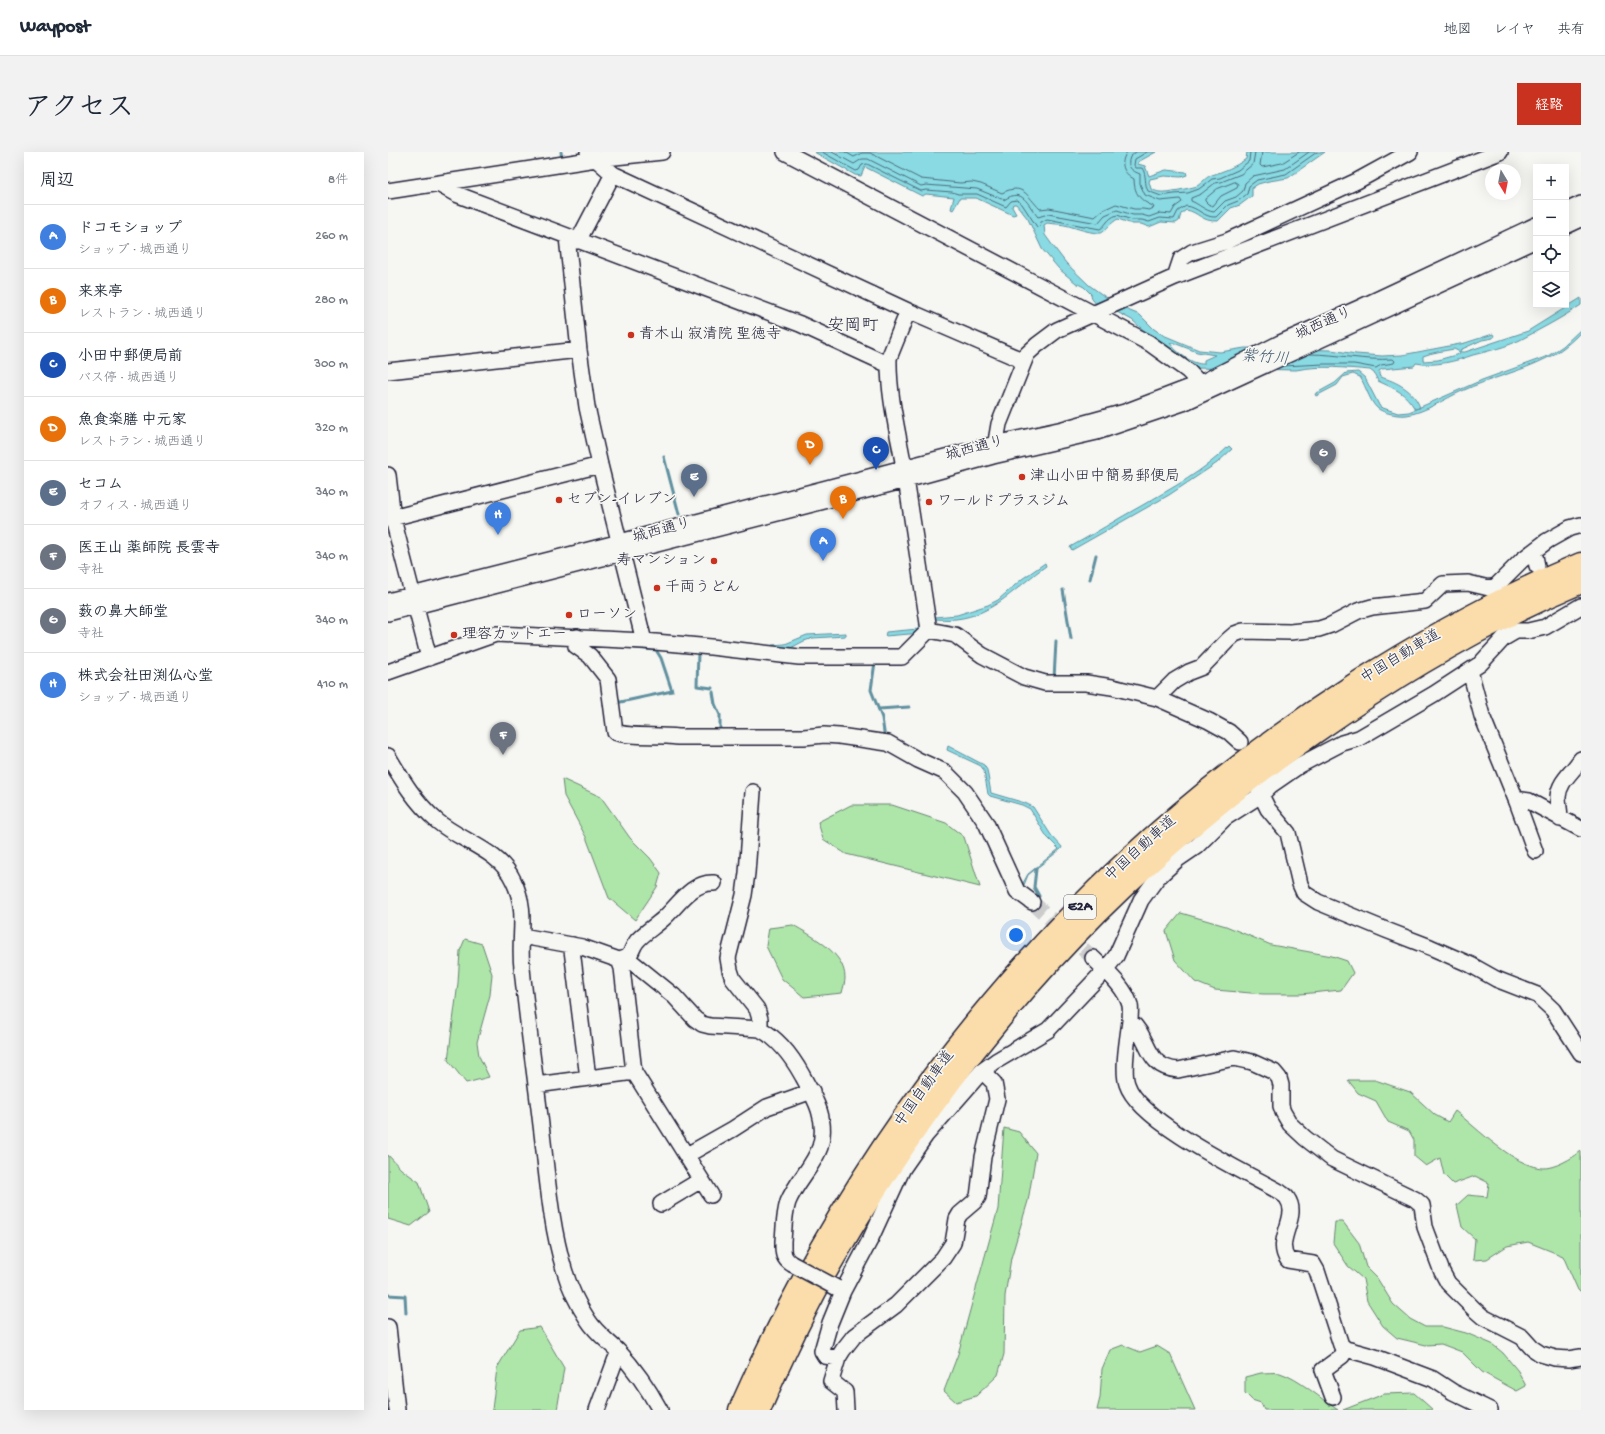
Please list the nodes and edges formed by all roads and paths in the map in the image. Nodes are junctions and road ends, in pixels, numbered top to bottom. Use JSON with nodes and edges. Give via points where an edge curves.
{"nodes":[{"id":1,"x":662,"y":152,"type":"edge"},
{"id":2,"x":785,"y":152,"type":"edge"},
{"id":3,"x":1410,"y":152,"type":"edge"},
{"id":4,"x":1500,"y":152,"type":"edge"},
{"id":5,"x":592,"y":155,"type":"edge"},
{"id":6,"x":613,"y":174,"type":"junction"},
{"id":7,"x":438,"y":184,"type":"junction"},
{"id":8,"x":388,"y":191,"type":"edge"},
{"id":9,"x":1581,"y":204,"type":"edge"},
{"id":10,"x":1569,"y":210,"type":"edge"},
{"id":11,"x":1581,"y":218,"type":"edge"},
{"id":12,"x":1569,"y":224,"type":"edge"},
{"id":13,"x":1533,"y":226,"type":"edge"},
{"id":14,"x":573,"y":239,"type":"junction"},
{"id":15,"x":1533,"y":241,"type":"edge"},
{"id":16,"x":1175,"y":277,"type":"junction"},
{"id":17,"x":908,"y":311,"type":"junction"},
{"id":18,"x":1095,"y":313,"type":"junction"},
{"id":19,"x":579,"y":350,"type":"junction"},
{"id":20,"x":1024,"y":361,"type":"junction"},
{"id":21,"x":889,"y":365,"type":"junction"},
{"id":22,"x":388,"y":371,"type":"edge"},
{"id":23,"x":1204,"y":387,"type":"junction"},
{"id":24,"x":994,"y":450,"type":"junction"},
{"id":25,"x":600,"y":465,"type":"junction"},
{"id":26,"x":905,"y":474,"type":"junction"},
{"id":27,"x":388,"y":475,"type":"edge"},
{"id":28,"x":390,"y":519,"type":"edge"},
{"id":29,"x":1581,"y":525,"type":"edge"},
{"id":30,"x":621,"y":548,"type":"junction"},
{"id":31,"x":1534,"y":551,"type":"junction"},
{"id":32,"x":1581,"y":564,"type":"edge"},
{"id":33,"x":1538,"y":566,"type":"dead end"},
{"id":34,"x":1581,"y":582,"type":"edge"},
{"id":35,"x":415,"y":600,"type":"junction"},
{"id":36,"x":388,"y":601,"type":"edge"},
{"id":37,"x":1581,"y":606,"type":"edge"},
{"id":38,"x":388,"y":613,"type":"edge"},
{"id":39,"x":929,"y":630,"type":"junction"},
{"id":40,"x":577,"y":637,"type":"junction"},
{"id":41,"x":644,"y":641,"type":"junction"},
{"id":42,"x":429,"y":658,"type":"junction"},
{"id":43,"x":1470,"y":671,"type":"junction"},
{"id":44,"x":388,"y":672,"type":"edge"},
{"id":45,"x":1157,"y":698,"type":"junction"},
{"id":46,"x":1240,"y":742,"type":"dead end"},
{"id":47,"x":388,"y":756,"type":"edge"},
{"id":48,"x":1581,"y":759,"type":"edge"},
{"id":49,"x":1259,"y":790,"type":"junction"},
{"id":50,"x":753,"y":792,"type":"dead end"},
{"id":51,"x":1517,"y":802,"type":"junction"},
{"id":52,"x":1560,"y":819,"type":"junction"},
{"id":53,"x":1581,"y":829,"type":"edge"},
{"id":54,"x":1535,"y":851,"type":"dead end"},
{"id":55,"x":714,"y":883,"type":"dead end"},
{"id":56,"x":1032,"y":902,"type":"tunnel mouth"},
{"id":57,"x":522,"y":936,"type":"junction"},
{"id":58,"x":573,"y":945,"type":"junction"},
{"id":59,"x":1093,"y":958,"type":"tunnel mouth"},
{"id":60,"x":623,"y":959,"type":"junction"},
{"id":61,"x":1105,"y":970,"type":"junction"},
{"id":62,"x":1130,"y":1021,"type":"junction"},
{"id":63,"x":760,"y":1029,"type":"junction"},
{"id":64,"x":1581,"y":1053,"type":"edge"},
{"id":65,"x":982,"y":1071,"type":"junction"},
{"id":66,"x":634,"y":1072,"type":"junction"},
{"id":67,"x":588,"y":1078,"type":"junction"},
{"id":68,"x":536,"y":1085,"type":"junction"},
{"id":69,"x":812,"y":1091,"type":"junction"},
{"id":70,"x":687,"y":1154,"type":"junction"},
{"id":71,"x":701,"y":1180,"type":"junction"},
{"id":72,"x":711,"y":1195,"type":"dead end"},
{"id":73,"x":661,"y":1204,"type":"dead end"},
{"id":74,"x":840,"y":1289,"type":"junction"},
{"id":75,"x":388,"y":1327,"type":"edge"},
{"id":76,"x":1346,"y":1349,"type":"junction"},
{"id":77,"x":619,"y":1352,"type":"junction"},
{"id":78,"x":1581,"y":1357,"type":"edge"},
{"id":79,"x":838,"y":1358,"type":"junction"},
{"id":80,"x":1333,"y":1397,"type":"dead end"},
{"id":81,"x":397,"y":1410,"type":"edge"},
{"id":82,"x":598,"y":1410,"type":"edge"},
{"id":83,"x":660,"y":1410,"type":"edge"},
{"id":84,"x":740,"y":1410,"type":"edge"},
{"id":85,"x":759,"y":1410,"type":"edge"},
{"id":86,"x":846,"y":1410,"type":"edge"},
{"id":87,"x":1490,"y":1410,"type":"edge"}],
"edges":[{"from":1,"to":5,"type":"street"},
{"from":2,"to":18,"type":"street"},
{"from":3,"to":16,"type":"street","via":[[1358,181],[1227,241],[1192,252],[1181,259]]},
{"from":4,"to":16,"type":"street"},
{"from":5,"to":6,"type":"street"},
{"from":5,"to":7,"type":"street"},
{"from":6,"to":14,"type":"street"},
{"from":6,"to":17,"type":"street"},
{"from":7,"to":8,"type":"street"},
{"from":7,"to":14,"type":"street","via":[[456,194]]},
{"from":9,"to":10,"type":"street"},
{"from":11,"to":12,"type":"street"},
{"from":13,"to":23,"type":"street","name":"城西通り","via":[[1280,343],[1220,373]]},
{"from":14,"to":19,"type":"street"},
{"from":14,"to":21,"type":"street","via":[[800,324]]},
{"from":15,"to":23,"type":"street","name":"城西通り","via":[[1245,374]]},
{"from":16,"to":18,"type":"street"},
{"from":17,"to":20,"type":"street"},
{"from":17,"to":21,"type":"street","via":[[889,358]]},
{"from":18,"to":20,"type":"street","via":[[1057,330],[1037,344]]},
{"from":18,"to":23,"type":"street","via":[[1149,343],[1188,370]]},
{"from":19,"to":22,"type":"street"},
{"from":19,"to":25,"type":"street"},
{"from":20,"to":24,"type":"street","via":[[999,424]]},
{"from":21,"to":26,"type":"street"},
{"from":23,"to":24,"type":"street","name":"城西通り","via":[[1183,403],[1097,432]]},
{"from":24,"to":26,"type":"street","name":"城西通り"},
{"from":25,"to":28,"type":"street"},
{"from":25,"to":30,"type":"street"},
{"from":26,"to":30,"type":"street","name":"城西通り"},
{"from":26,"to":39,"type":"street"},
{"from":27,"to":28,"type":"street"},
{"from":28,"to":35,"type":"street"},
{"from":29,"to":31,"type":"street","via":[[1570,528]]},
{"from":30,"to":35,"type":"street","name":"城西通り"},
{"from":30,"to":41,"type":"street"},
{"from":31,"to":33,"type":"street"},
{"from":31,"to":45,"type":"street","via":[[1496,586],[1489,588],[1468,583],[1444,584],[1425,601],[1372,607],[1318,629],[1290,632],[1243,631],[1235,634],[1202,667],[1174,681]]},
{"from":32,"to":84,"type":"highway","name":"中国自動車道","number":"E2A","via":[[1504,599],[1443,632],[1388,663],[1287,729],[1188,807],[1093,894],[993,1001],[887,1142],[818,1253]]},
{"from":34,"to":85,"type":"highway","name":"中国自動車道","number":"E2A","via":[[1510,614],[1396,678],[1344,711],[1244,783],[1198,820],[1103,906],[1022,994],[976,1049],[936,1100],[901,1151],[832,1260],[800,1320]]},
{"from":35,"to":36,"type":"street","name":"城西通り"},
{"from":35,"to":38,"type":"street","name":"城西通り"},
{"from":35,"to":42,"type":"street"},
{"from":37,"to":43,"type":"street","via":[[1543,620],[1528,631],[1516,631],[1504,638]]},
{"from":39,"to":41,"type":"street","via":[[902,657],[799,657]]},
{"from":39,"to":45,"type":"street","via":[[955,635],[982,655],[1024,677],[1045,683],[1086,683],[1112,687]]},
{"from":40,"to":41,"type":"street"},
{"from":40,"to":42,"type":"street","via":[[496,634]]},
{"from":40,"to":56,"type":"street","via":[[576,646],[590,656],[608,679],[614,732],[621,735],[840,736],[888,743],[945,772],[966,792],[986,823],[1017,891]]},
{"from":42,"to":44,"type":"street"},
{"from":43,"to":49,"type":"street","via":[[1359,738],[1342,743]]},
{"from":43,"to":51,"type":"street","via":[[1482,716]]},
{"from":45,"to":46,"type":"street","via":[[1209,721],[1229,732]]},
{"from":47,"to":57,"type":"street","via":[[418,802],[437,821],[491,854],[505,866],[520,896],[523,911]]},
{"from":48,"to":52,"type":"street","via":[[1559,789]]},
{"from":49,"to":61,"type":"street","via":[[1157,878],[1141,900],[1116,956]]},
{"from":49,"to":64,"type":"street","via":[[1268,809],[1288,833],[1304,893],[1318,902],[1437,950],[1537,996],[1553,1010]]},
{"from":50,"to":63,"type":"street","via":[[745,888],[728,958],[733,979],[757,1009]]},
{"from":51,"to":52,"type":"street","via":[[1529,802]]},
{"from":51,"to":54,"type":"street"},
{"from":52,"to":53,"type":"street"},
{"from":55,"to":60,"type":"street","via":[[698,887],[689,893],[637,942],[632,952]]},
{"from":57,"to":58,"type":"street"},
{"from":57,"to":68,"type":"street","via":[[521,967]]},
{"from":58,"to":60,"type":"street"},
{"from":58,"to":67,"type":"street"},
{"from":59,"to":61,"type":"street"},
{"from":60,"to":63,"type":"street","via":[[674,996],[694,1019],[702,1024]]},
{"from":60,"to":66,"type":"street"},
{"from":61,"to":62,"type":"street","via":[[1125,994],[1130,1005]]},
{"from":61,"to":65,"type":"street","via":[[1048,1030]]},
{"from":62,"to":76,"type":"street","via":[[1125,1075],[1133,1095],[1147,1111],[1195,1145],[1280,1192],[1288,1199],[1291,1215],[1282,1246],[1283,1254],[1288,1260],[1313,1264],[1341,1345]]},
{"from":62,"to":78,"type":"street","via":[[1135,1025],[1152,1057],[1169,1069],[1196,1067],[1234,1058],[1252,1062],[1274,1072],[1281,1085],[1281,1106],[1290,1124],[1332,1159],[1415,1199],[1422,1205],[1425,1227],[1442,1272],[1448,1283],[1475,1310],[1518,1334],[1541,1354],[1568,1359]]},
{"from":63,"to":69,"type":"street","via":[[785,1049]]},
{"from":65,"to":74,"type":"street","via":[[926,1135],[903,1168],[867,1247]]},
{"from":65,"to":79,"type":"street","via":[[994,1083],[997,1099],[983,1157],[978,1197],[957,1218],[953,1243],[943,1258],[896,1305],[854,1336]]},
{"from":66,"to":67,"type":"street"},
{"from":66,"to":70,"type":"street"},
{"from":67,"to":68,"type":"street"},
{"from":68,"to":77,"type":"street","via":[[548,1183],[564,1270],[577,1302],[588,1320]]},
{"from":69,"to":70,"type":"street","via":[[767,1107]]},
{"from":69,"to":74,"type":"street","bridge":true,"via":[[821,1116],[820,1146],[788,1203],[783,1256],[792,1264]]},
{"from":70,"to":71,"type":"street"},
{"from":71,"to":72,"type":"street"},
{"from":71,"to":73,"type":"street"},
{"from":74,"to":79,"type":"street","via":[[822,1351],[825,1356]]},
{"from":75,"to":81,"type":"street"},
{"from":76,"to":80,"type":"street","via":[[1342,1356],[1323,1370]]},
{"from":76,"to":87,"type":"street","via":[[1432,1379]]},
{"from":77,"to":82,"type":"street"},
{"from":77,"to":83,"type":"street"},
{"from":79,"to":86,"type":"street","via":[[831,1381],[845,1392]]}]}
